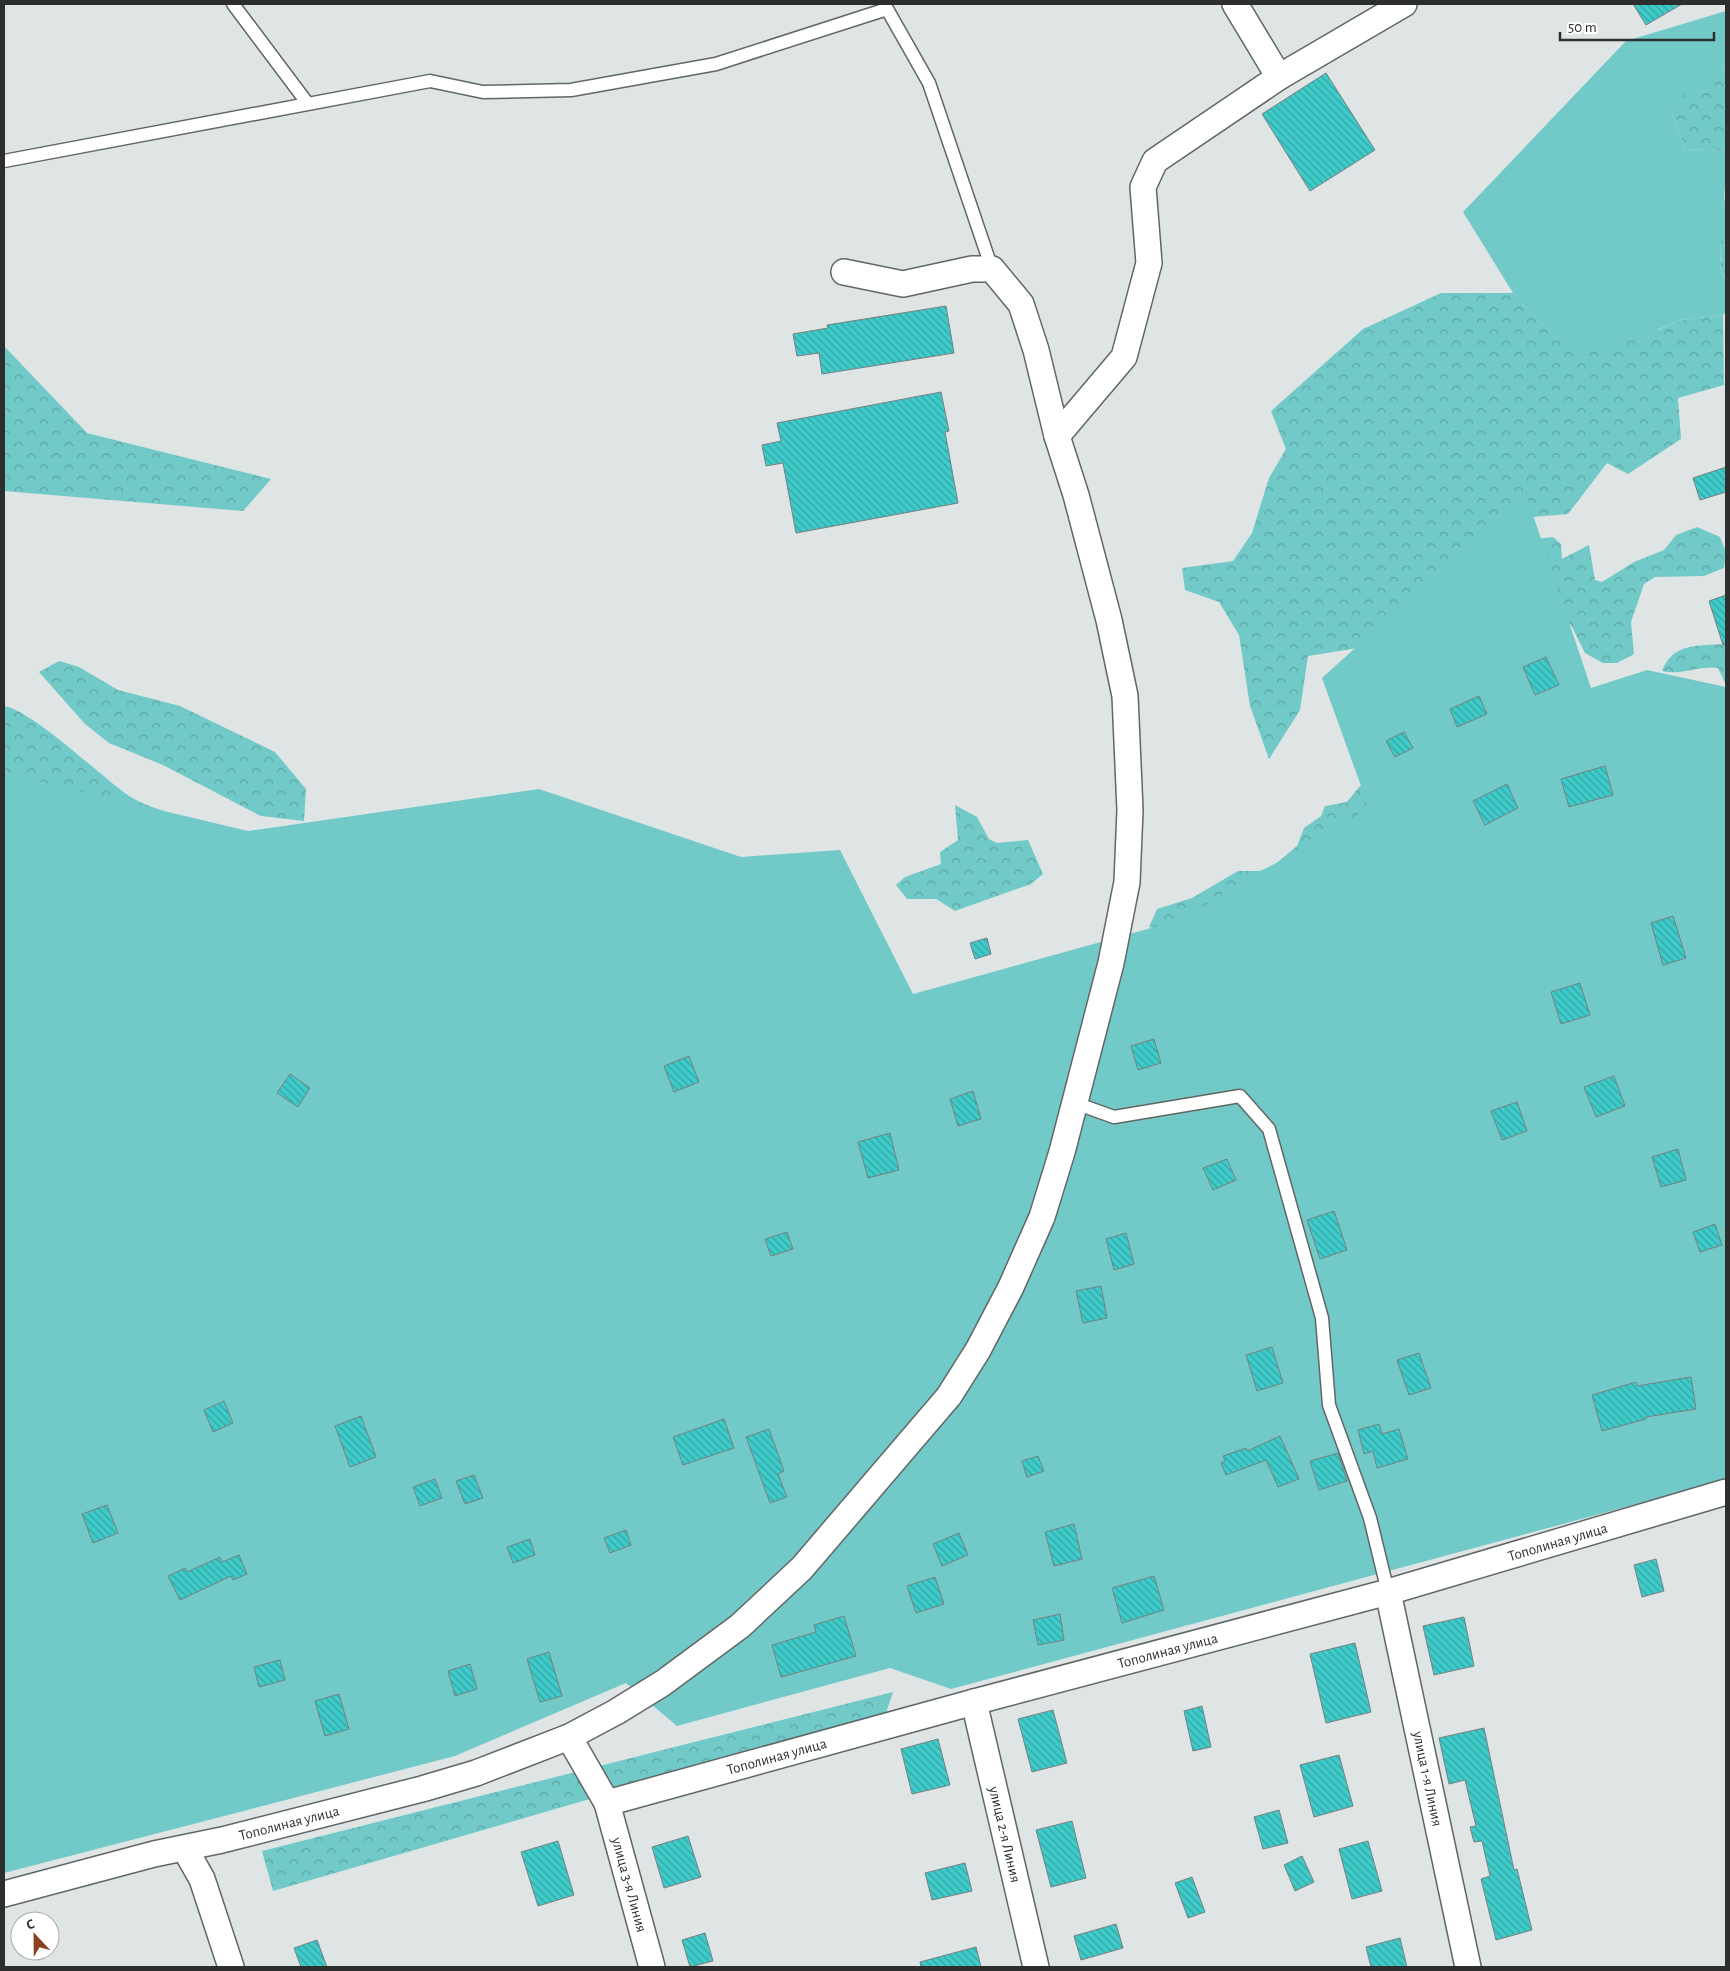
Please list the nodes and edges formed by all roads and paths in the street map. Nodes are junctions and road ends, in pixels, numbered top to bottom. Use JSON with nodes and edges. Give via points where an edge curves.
{"nodes":[{"id":1,"x":232,"y":4,"type":"edge"},
{"id":2,"x":1236,"y":4,"type":"edge"},
{"id":3,"x":1404,"y":4,"type":"edge"},
{"id":4,"x":1279,"y":77,"type":"junction"},
{"id":5,"x":308,"y":104,"type":"junction"},
{"id":6,"x":4,"y":161,"type":"edge"},
{"id":7,"x":992,"y":270,"type":"junction"},
{"id":8,"x":844,"y":272,"type":"dead end"},
{"id":9,"x":1057,"y":436,"type":"junction"},
{"id":10,"x":1075,"y":1102,"type":"junction"},
{"id":11,"x":1726,"y":1492,"type":"edge"},
{"id":12,"x":1388,"y":1592,"type":"junction"},
{"id":13,"x":974,"y":1702,"type":"junction"},
{"id":14,"x":569,"y":1737,"type":"junction"},
{"id":15,"x":607,"y":1802,"type":"junction"},
{"id":16,"x":185,"y":1849,"type":"junction"},
{"id":17,"x":4,"y":1894,"type":"edge"},
{"id":18,"x":231,"y":1967,"type":"edge"},
{"id":19,"x":652,"y":1967,"type":"edge"},
{"id":20,"x":1036,"y":1967,"type":"edge"},
{"id":21,"x":1468,"y":1967,"type":"edge"}],
"edges":[{"from":1,"to":5,"type":"lane"},
{"from":2,"to":4,"type":"street"},
{"from":3,"to":4,"type":"street"},
{"from":4,"to":9,"type":"street","via":[[1155,161],[1143,187],[1149,263],[1124,357]]},
{"from":5,"to":6,"type":"lane"},
{"from":5,"to":7,"type":"lane","via":[[430,81],[483,92],[571,90],[716,64],[887,8],[929,83]]},
{"from":7,"to":8,"type":"street","via":[[972,269],[903,284]]},
{"from":7,"to":9,"type":"street","name":"Тополиная улица","via":[[1021,304]]},
{"from":9,"to":10,"type":"street","name":"Тополиная улица","via":[[1110,620],[1125,696],[1129,744],[1127,882],[1111,963]]},
{"from":10,"to":12,"type":"lane","via":[[1114,1117],[1240,1096],[1269,1129],[1322,1318],[1329,1405],[1370,1518]]},
{"from":10,"to":14,"type":"street","name":"Тополиная улица","via":[[1042,1217],[1011,1287],[949,1396],[802,1568],[740,1626],[663,1683]]},
{"from":11,"to":12,"type":"street","name":"Тополиная улица"},
{"from":12,"to":13,"type":"street","name":"Тополиная улица"},
{"from":12,"to":21,"type":"street","name":"улица 1-я Линия"},
{"from":13,"to":15,"type":"street","name":"Тополиная улица"},
{"from":13,"to":20,"type":"street","name":"улица 2-я Линия"},
{"from":14,"to":15,"type":"street","name":"улица 3-я Линия"},
{"from":14,"to":16,"type":"street","name":"Тополиная улица","via":[[476,1773],[422,1789]]},
{"from":15,"to":19,"type":"street","name":"улица 3-я Линия"},
{"from":16,"to":17,"type":"street","name":"Тополиная улица","via":[[154,1854]]},
{"from":16,"to":18,"type":"street","via":[[202,1879]]}]}
